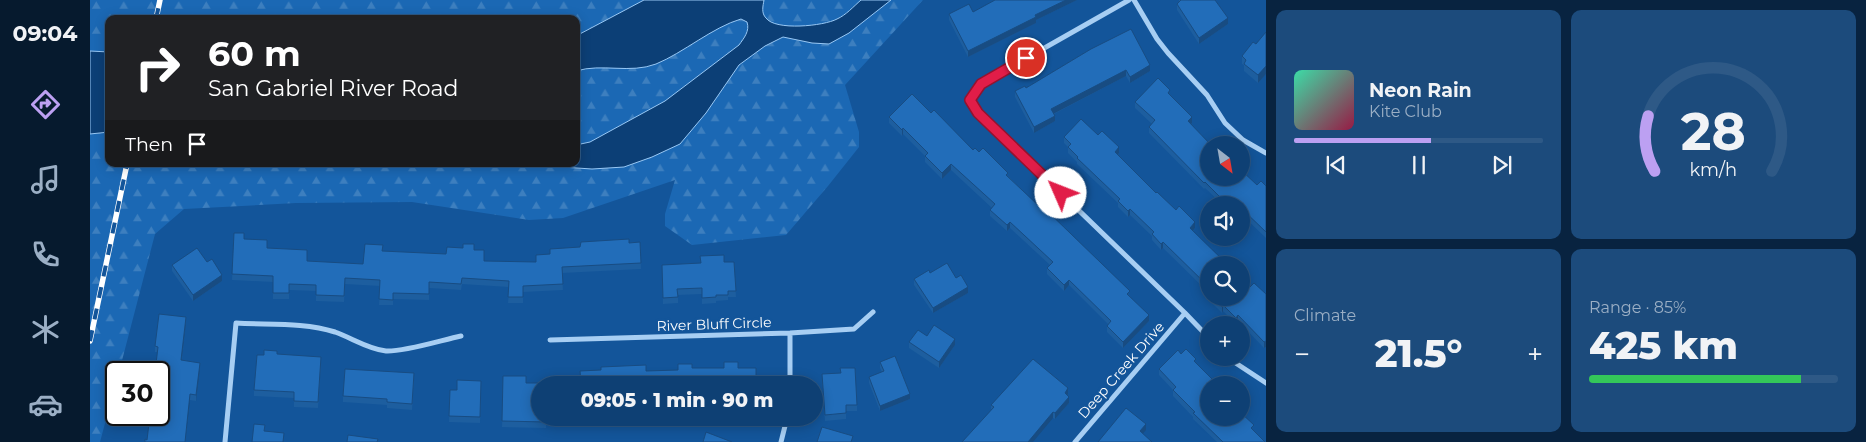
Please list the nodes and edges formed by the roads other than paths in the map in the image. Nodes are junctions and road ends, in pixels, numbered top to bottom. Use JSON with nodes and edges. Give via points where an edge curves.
{"nodes":[{"id":1,"x":1129,"y":0,"type":"edge"},
{"id":2,"x":1134,"y":0,"type":"edge"},
{"id":3,"x":1266,"y":153,"type":"edge"},
{"id":4,"x":873,"y":312,"type":"dead end"},
{"id":5,"x":1185,"y":313,"type":"junction"},
{"id":6,"x":1200,"y":329,"type":"edge"},
{"id":7,"x":790,"y":333,"type":"junction"},
{"id":8,"x":461,"y":336,"type":"dead end"},
{"id":9,"x":550,"y":340,"type":"dead end"},
{"id":10,"x":1240,"y":366,"type":"edge"},
{"id":11,"x":790,"y":376,"type":"edge"},
{"id":12,"x":1266,"y":383,"type":"edge"},
{"id":13,"x":786,"y":426,"type":"edge"},
{"id":14,"x":225,"y":442,"type":"edge"},
{"id":15,"x":781,"y":442,"type":"edge"},
{"id":16,"x":1074,"y":442,"type":"edge"}],
"edges":[{"from":1,"to":5,"type":"street","via":[[981,84],[970,100],[978,113]]},
{"from":2,"to":3,"type":"street","via":[[1157,39],[1207,95],[1225,123],[1243,140]]},
{"from":4,"to":7,"type":"street","name":"River Bluff Circle","via":[[854,329]]},
{"from":5,"to":6,"type":"street"},
{"from":5,"to":16,"type":"street","name":"Deep Creek Drive"},
{"from":7,"to":9,"type":"street","name":"River Bluff Circle"},
{"from":7,"to":11,"type":"street"},
{"from":8,"to":14,"type":"street","via":[[385,351],[314,327],[236,323]]},
{"from":10,"to":12,"type":"street"},
{"from":13,"to":15,"type":"street"}]}
